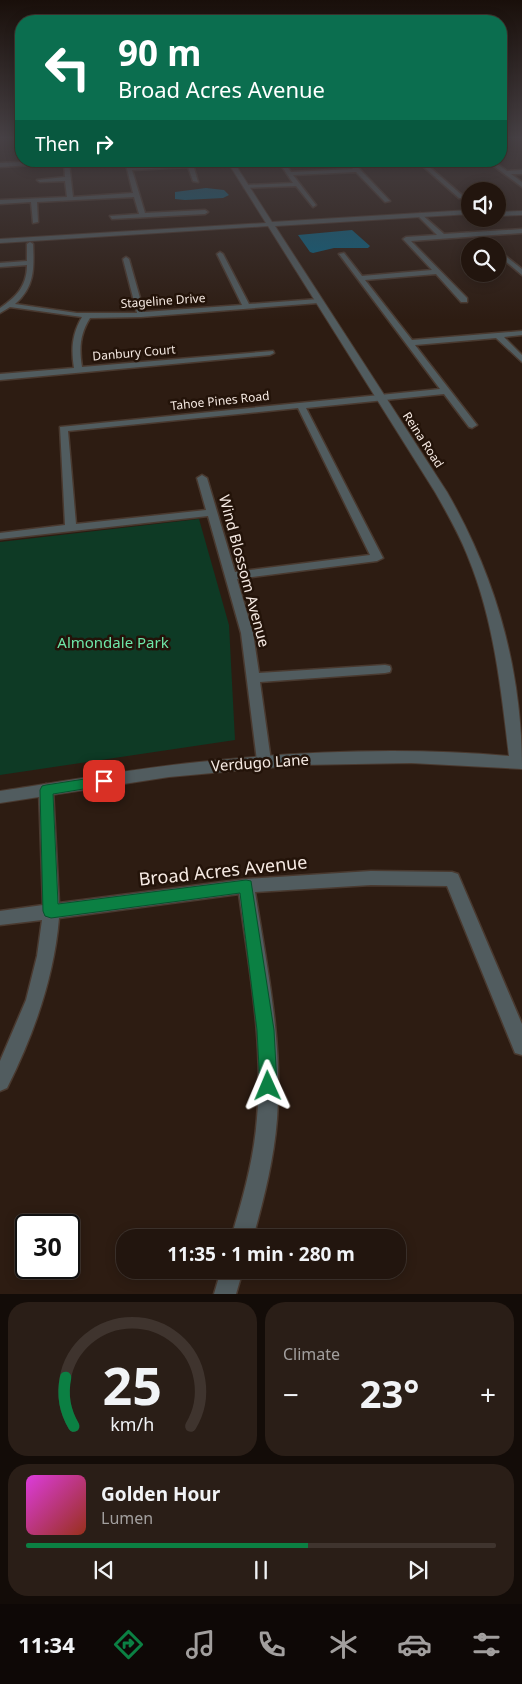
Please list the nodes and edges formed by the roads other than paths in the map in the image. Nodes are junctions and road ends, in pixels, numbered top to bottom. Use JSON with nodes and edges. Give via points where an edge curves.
{"nodes":[{"id":1,"x":63,"y":198,"type":"edge"},
{"id":2,"x":137,"y":198,"type":"edge"},
{"id":3,"x":253,"y":198,"type":"edge"},
{"id":4,"x":308,"y":198,"type":"edge"},
{"id":5,"x":384,"y":198,"type":"edge"},
{"id":6,"x":34,"y":200,"type":"junction"},
{"id":7,"x":387,"y":201,"type":"dead end"},
{"id":8,"x":0,"y":202,"type":"edge"},
{"id":9,"x":313,"y":205,"type":"dead end"},
{"id":10,"x":522,"y":208,"type":"edge"},
{"id":11,"x":506,"y":209,"type":"edge"},
{"id":12,"x":205,"y":212,"type":"dead end"},
{"id":13,"x":461,"y":213,"type":"edge"},
{"id":14,"x":522,"y":213,"type":"edge"},
{"id":15,"x":506,"y":214,"type":"edge"},
{"id":16,"x":142,"y":215,"type":"junction"},
{"id":17,"x":112,"y":217,"type":"dead end"},
{"id":18,"x":461,"y":217,"type":"edge"},
{"id":19,"x":427,"y":219,"type":"junction"},
{"id":20,"x":35,"y":222,"type":"dead end"},
{"id":21,"x":270,"y":226,"type":"junction"},
{"id":22,"x":522,"y":231,"type":"edge"},
{"id":23,"x":477,"y":234,"type":"junction"},
{"id":24,"x":92,"y":235,"type":"junction"},
{"id":25,"x":442,"y":236,"type":"junction"},
{"id":26,"x":480,"y":237,"type":"edge"},
{"id":27,"x":0,"y":241,"type":"edge"},
{"id":28,"x":30,"y":244,"type":"junction"},
{"id":29,"x":0,"y":245,"type":"edge"},
{"id":30,"x":220,"y":254,"type":"dead end"},
{"id":31,"x":342,"y":254,"type":"dead end"},
{"id":32,"x":126,"y":259,"type":"dead end"},
{"id":33,"x":506,"y":259,"type":"edge"},
{"id":34,"x":30,"y":263,"type":"junction"},
{"id":35,"x":0,"y":265,"type":"edge"},
{"id":36,"x":438,"y":272,"type":"junction"},
{"id":37,"x":522,"y":273,"type":"edge"},
{"id":38,"x":360,"y":278,"type":"junction"},
{"id":39,"x":464,"y":300,"type":"dead end"},
{"id":40,"x":318,"y":301,"type":"junction"},
{"id":41,"x":9,"y":305,"type":"junction"},
{"id":42,"x":246,"y":306,"type":"junction"},
{"id":43,"x":0,"y":311,"type":"edge"},
{"id":44,"x":141,"y":315,"type":"junction"},
{"id":45,"x":87,"y":316,"type":"junction"},
{"id":46,"x":522,"y":333,"type":"edge"},
{"id":47,"x":498,"y":335,"type":"junction"},
{"id":48,"x":410,"y":343,"type":"junction"},
{"id":49,"x":270,"y":353,"type":"dead end"},
{"id":50,"x":522,"y":360,"type":"edge"},
{"id":51,"x":78,"y":370,"type":"junction"},
{"id":52,"x":0,"y":377,"type":"edge"},
{"id":53,"x":447,"y":391,"type":"junction"},
{"id":54,"x":380,"y":397,"type":"junction"},
{"id":55,"x":301,"y":406,"type":"junction"},
{"id":56,"x":472,"y":425,"type":"dead end"},
{"id":57,"x":202,"y":478,"type":"dead end"},
{"id":58,"x":212,"y":512,"type":"junction"},
{"id":59,"x":72,"y":528,"type":"junction"},
{"id":60,"x":0,"y":536,"type":"edge"},
{"id":61,"x":231,"y":576,"type":"junction"},
{"id":62,"x":385,"y":669,"type":"dead end"},
{"id":63,"x":253,"y":678,"type":"junction"},
{"id":64,"x":264,"y":761,"type":"junction"},
{"id":65,"x":520,"y":763,"type":"edge"},
{"id":66,"x":46,"y":790,"type":"junction"},
{"id":67,"x":0,"y":797,"type":"edge"},
{"id":68,"x":246,"y":886,"type":"junction"},
{"id":69,"x":51,"y":911,"type":"junction"},
{"id":70,"x":0,"y":918,"type":"edge"},
{"id":71,"x":522,"y":1046,"type":"edge"},
{"id":72,"x":0,"y":1081,"type":"edge"},
{"id":73,"x":245,"y":1229,"type":"edge"},
{"id":74,"x":229,"y":1279,"type":"edge"},
{"id":75,"x":225,"y":1294,"type":"edge"}],
"edges":[{"from":1,"to":6,"type":"street"},
{"from":2,"to":16,"type":"street"},
{"from":3,"to":21,"type":"street","name":"Reina Road"},
{"from":4,"to":9,"type":"street"},
{"from":5,"to":7,"type":"street"},
{"from":6,"to":8,"type":"street"},
{"from":6,"to":20,"type":"street"},
{"from":10,"to":11,"type":"street"},
{"from":12,"to":16,"type":"street"},
{"from":13,"to":19,"type":"street"},
{"from":14,"to":15,"type":"street"},
{"from":16,"to":17,"type":"street"},
{"from":18,"to":19,"type":"street"},
{"from":19,"to":21,"type":"street"},
{"from":19,"to":25,"type":"street"},
{"from":21,"to":24,"type":"street"},
{"from":21,"to":28,"type":"street"},
{"from":21,"to":40,"type":"street","name":"Reina Road"},
{"from":22,"to":23,"type":"street"},
{"from":23,"to":25,"type":"street"},
{"from":23,"to":26,"type":"street"},
{"from":24,"to":27,"type":"street"},
{"from":24,"to":28,"type":"street"},
{"from":25,"to":36,"type":"street","via":[[406,239]]},
{"from":28,"to":29,"type":"street"},
{"from":28,"to":34,"type":"street"},
{"from":30,"to":42,"type":"street"},
{"from":31,"to":38,"type":"street"},
{"from":32,"to":44,"type":"street"},
{"from":33,"to":37,"type":"street"},
{"from":34,"to":35,"type":"street"},
{"from":34,"to":41,"type":"street","via":[[31,276],[27,288]]},
{"from":36,"to":38,"type":"street"},
{"from":36,"to":39,"type":"street"},
{"from":38,"to":48,"type":"street"},
{"from":40,"to":42,"type":"street","name":"Stageline Drive"},
{"from":40,"to":54,"type":"street","name":"Reina Road"},
{"from":41,"to":43,"type":"street"},
{"from":41,"to":45,"type":"street","name":"Stageline Drive"},
{"from":42,"to":44,"type":"street","name":"Stageline Drive"},
{"from":44,"to":45,"type":"street","name":"Stageline Drive"},
{"from":45,"to":51,"type":"street","via":[[76,335]]},
{"from":46,"to":47,"type":"street"},
{"from":47,"to":48,"type":"street"},
{"from":47,"to":50,"type":"street"},
{"from":48,"to":53,"type":"street"},
{"from":49,"to":51,"type":"street","name":"Danbury Court"},
{"from":51,"to":52,"type":"street","name":"Danbury Court"},
{"from":53,"to":54,"type":"street","name":"Tahoe Pines Road"},
{"from":53,"to":56,"type":"street"},
{"from":54,"to":55,"type":"street","name":"Tahoe Pines Road"},
{"from":54,"to":65,"type":"street","name":"Reina Road","via":[[452,508],[478,564],[506,666]]},
{"from":55,"to":59,"type":"street","name":"Tahoe Pines Road","via":[[63,429]]},
{"from":55,"to":61,"type":"street","via":[[377,558]]},
{"from":57,"to":58,"type":"street","name":"Wind Blossom Avenue"},
{"from":58,"to":59,"type":"street"},
{"from":58,"to":61,"type":"street","name":"Wind Blossom Avenue"},
{"from":59,"to":60,"type":"street"},
{"from":61,"to":63,"type":"street","name":"Wind Blossom Avenue","via":[[247,633]]},
{"from":62,"to":63,"type":"street"},
{"from":63,"to":64,"type":"street","name":"Wind Blossom Avenue"},
{"from":64,"to":65,"type":"street","name":"Verdugo Lane","via":[[399,757]]},
{"from":64,"to":66,"type":"street","name":"Verdugo Lane","via":[[161,772]]},
{"from":66,"to":67,"type":"street","name":"Verdugo Lane"},
{"from":66,"to":69,"type":"street"},
{"from":68,"to":69,"type":"street","name":"Broad Acres Avenue"},
{"from":68,"to":71,"type":"street","name":"Broad Acres Avenue","via":[[362,878],[452,879]]},
{"from":68,"to":73,"type":"street","via":[[266,1030],[268,1100],[264,1146]]},
{"from":69,"to":70,"type":"street","name":"Broad Acres Avenue"},
{"from":69,"to":72,"type":"street","via":[[39,986],[27,1024]]},
{"from":74,"to":75,"type":"street"}]}
